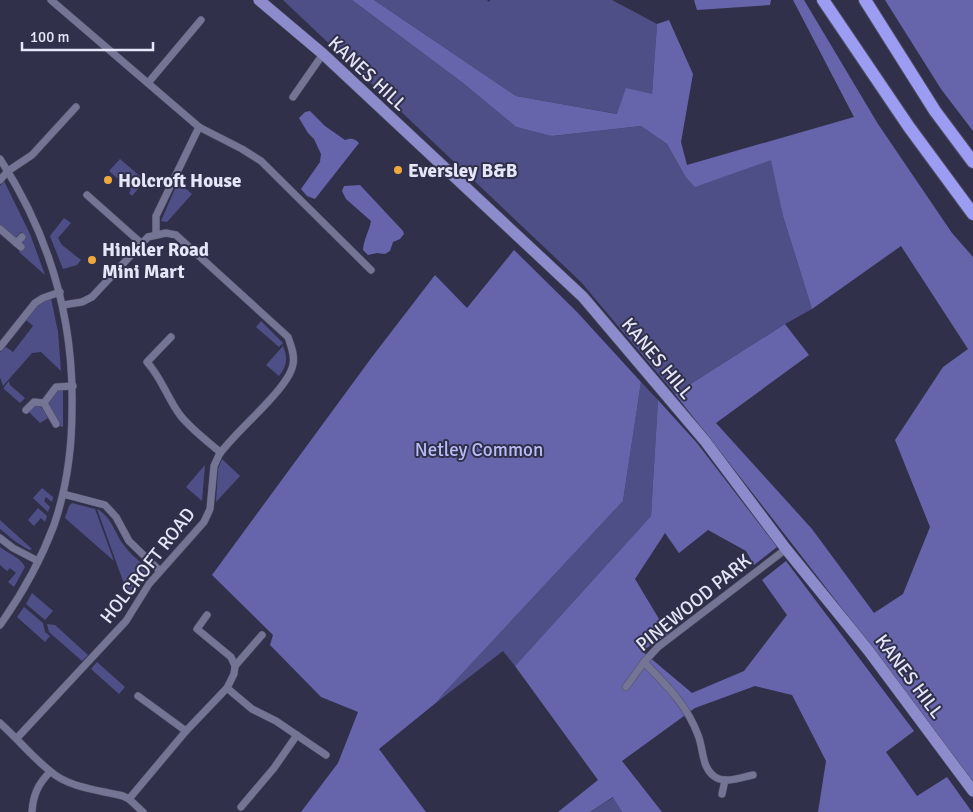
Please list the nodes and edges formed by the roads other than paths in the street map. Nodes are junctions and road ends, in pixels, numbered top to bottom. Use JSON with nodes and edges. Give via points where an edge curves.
{"nodes":[{"id":1,"x":51,"y":0,"type":"edge"},
{"id":2,"x":259,"y":0,"type":"edge"},
{"id":3,"x":823,"y":0,"type":"edge"},
{"id":4,"x":865,"y":0,"type":"edge"},
{"id":5,"x":201,"y":20,"type":"dead end"},
{"id":6,"x":323,"y":54,"type":"junction"},
{"id":7,"x":148,"y":83,"type":"junction"},
{"id":8,"x":293,"y":97,"type":"dead end"},
{"id":9,"x":76,"y":107,"type":"dead end"},
{"id":10,"x":199,"y":127,"type":"junction"},
{"id":11,"x":0,"y":159,"type":"edge"},
{"id":12,"x":973,"y":162,"type":"edge"},
{"id":13,"x":8,"y":171,"type":"junction"},
{"id":14,"x":0,"y":180,"type":"edge"},
{"id":15,"x":87,"y":195,"type":"dead end"},
{"id":16,"x":973,"y":214,"type":"edge"},
{"id":17,"x":0,"y":228,"type":"edge"},
{"id":18,"x":156,"y":234,"type":"junction"},
{"id":19,"x":20,"y":242,"type":"dead end"},
{"id":20,"x":141,"y":243,"type":"junction"},
{"id":21,"x":371,"y":270,"type":"dead end"},
{"id":22,"x":60,"y":292,"type":"junction"},
{"id":23,"x":63,"y":305,"type":"junction"},
{"id":24,"x":171,"y":337,"type":"dead end"},
{"id":25,"x":0,"y":347,"type":"edge"},
{"id":26,"x":73,"y":386,"type":"junction"},
{"id":27,"x":44,"y":403,"type":"junction"},
{"id":28,"x":26,"y":407,"type":"dead end"},
{"id":29,"x":56,"y":424,"type":"dead end"},
{"id":30,"x":220,"y":452,"type":"junction"},
{"id":31,"x":63,"y":494,"type":"junction"},
{"id":32,"x":0,"y":538,"type":"edge"},
{"id":33,"x":786,"y":549,"type":"junction"},
{"id":34,"x":38,"y":562,"type":"junction"},
{"id":35,"x":160,"y":571,"type":"junction"},
{"id":36,"x":207,"y":614,"type":"dead end"},
{"id":37,"x":0,"y":625,"type":"edge"},
{"id":38,"x":262,"y":635,"type":"dead end"},
{"id":39,"x":644,"y":662,"type":"junction"},
{"id":40,"x":235,"y":666,"type":"junction"},
{"id":41,"x":626,"y":686,"type":"dead end"},
{"id":42,"x":227,"y":688,"type":"junction"},
{"id":43,"x":138,"y":696,"type":"dead end"},
{"id":44,"x":0,"y":723,"type":"edge"},
{"id":45,"x":186,"y":731,"type":"junction"},
{"id":46,"x":297,"y":735,"type":"junction"},
{"id":47,"x":17,"y":738,"type":"junction"},
{"id":48,"x":326,"y":755,"type":"dead end"},
{"id":49,"x":50,"y":772,"type":"junction"},
{"id":50,"x":753,"y":775,"type":"dead end"},
{"id":51,"x":724,"y":780,"type":"junction"},
{"id":52,"x":973,"y":791,"type":"edge"},
{"id":53,"x":722,"y":794,"type":"dead end"},
{"id":54,"x":129,"y":799,"type":"junction"},
{"id":55,"x":241,"y":807,"type":"dead end"},
{"id":56,"x":32,"y":812,"type":"edge"},
{"id":57,"x":143,"y":812,"type":"edge"}],
"edges":[{"from":1,"to":7,"type":"street"},
{"from":2,"to":6,"type":"main road","name":"KANES HILL"},
{"from":3,"to":16,"type":"highway"},
{"from":4,"to":12,"type":"highway","via":[[935,111]]},
{"from":5,"to":7,"type":"street"},
{"from":6,"to":8,"type":"street"},
{"from":6,"to":33,"type":"main road","name":"KANES HILL","via":[[583,297],[705,441]]},
{"from":7,"to":10,"type":"street"},
{"from":9,"to":13,"type":"street","via":[[32,155]]},
{"from":10,"to":18,"type":"street","via":[[156,216]]},
{"from":10,"to":21,"type":"street","via":[[261,161]]},
{"from":11,"to":13,"type":"street"},
{"from":13,"to":14,"type":"street"},
{"from":13,"to":22,"type":"street","via":[[45,246]]},
{"from":15,"to":20,"type":"street"},
{"from":17,"to":19,"type":"street"},
{"from":18,"to":20,"type":"street"},
{"from":18,"to":30,"type":"street","name":"HOLCROFT ROAD","via":[[176,235],[183,240],[288,337],[291,345],[294,356],[291,373]]},
{"from":20,"to":23,"type":"street","via":[[100,291],[82,302]]},
{"from":22,"to":23,"type":"street"},
{"from":22,"to":25,"type":"street","via":[[35,303]]},
{"from":23,"to":26,"type":"street"},
{"from":24,"to":30,"type":"street","via":[[147,362],[188,425]]},
{"from":26,"to":27,"type":"street","via":[[56,387]]},
{"from":26,"to":31,"type":"street","via":[[70,455]]},
{"from":27,"to":28,"type":"street","via":[[34,402]]},
{"from":27,"to":29,"type":"street"},
{"from":30,"to":35,"type":"street","name":"HOLCROFT ROAD","via":[[214,466],[210,509],[204,522]]},
{"from":31,"to":34,"type":"street"},
{"from":31,"to":35,"type":"street","via":[[105,505],[129,541]]},
{"from":32,"to":34,"type":"street"},
{"from":33,"to":39,"type":"street","name":"PINEWOOD PARK","via":[[658,647]]},
{"from":33,"to":52,"type":"main road","name":"KANES HILL","via":[[868,650]]},
{"from":34,"to":37,"type":"street"},
{"from":35,"to":47,"type":"street","name":"HOLCROFT ROAD","via":[[139,597],[126,621]]},
{"from":36,"to":40,"type":"street","via":[[197,629],[231,657]]},
{"from":38,"to":40,"type":"street"},
{"from":39,"to":41,"type":"street","name":"PINEWOOD PARK"},
{"from":39,"to":51,"type":"street","via":[[673,691],[690,715],[704,764],[715,777]]},
{"from":40,"to":42,"type":"street"},
{"from":42,"to":45,"type":"street"},
{"from":42,"to":46,"type":"street","via":[[252,709]]},
{"from":43,"to":45,"type":"street"},
{"from":44,"to":47,"type":"street"},
{"from":45,"to":54,"type":"street"},
{"from":46,"to":48,"type":"street"},
{"from":46,"to":55,"type":"street"},
{"from":47,"to":49,"type":"street"},
{"from":49,"to":54,"type":"street","via":[[74,784]]},
{"from":49,"to":56,"type":"street","via":[[37,788]]},
{"from":50,"to":51,"type":"street"},
{"from":51,"to":53,"type":"street"},
{"from":54,"to":57,"type":"street"}]}
